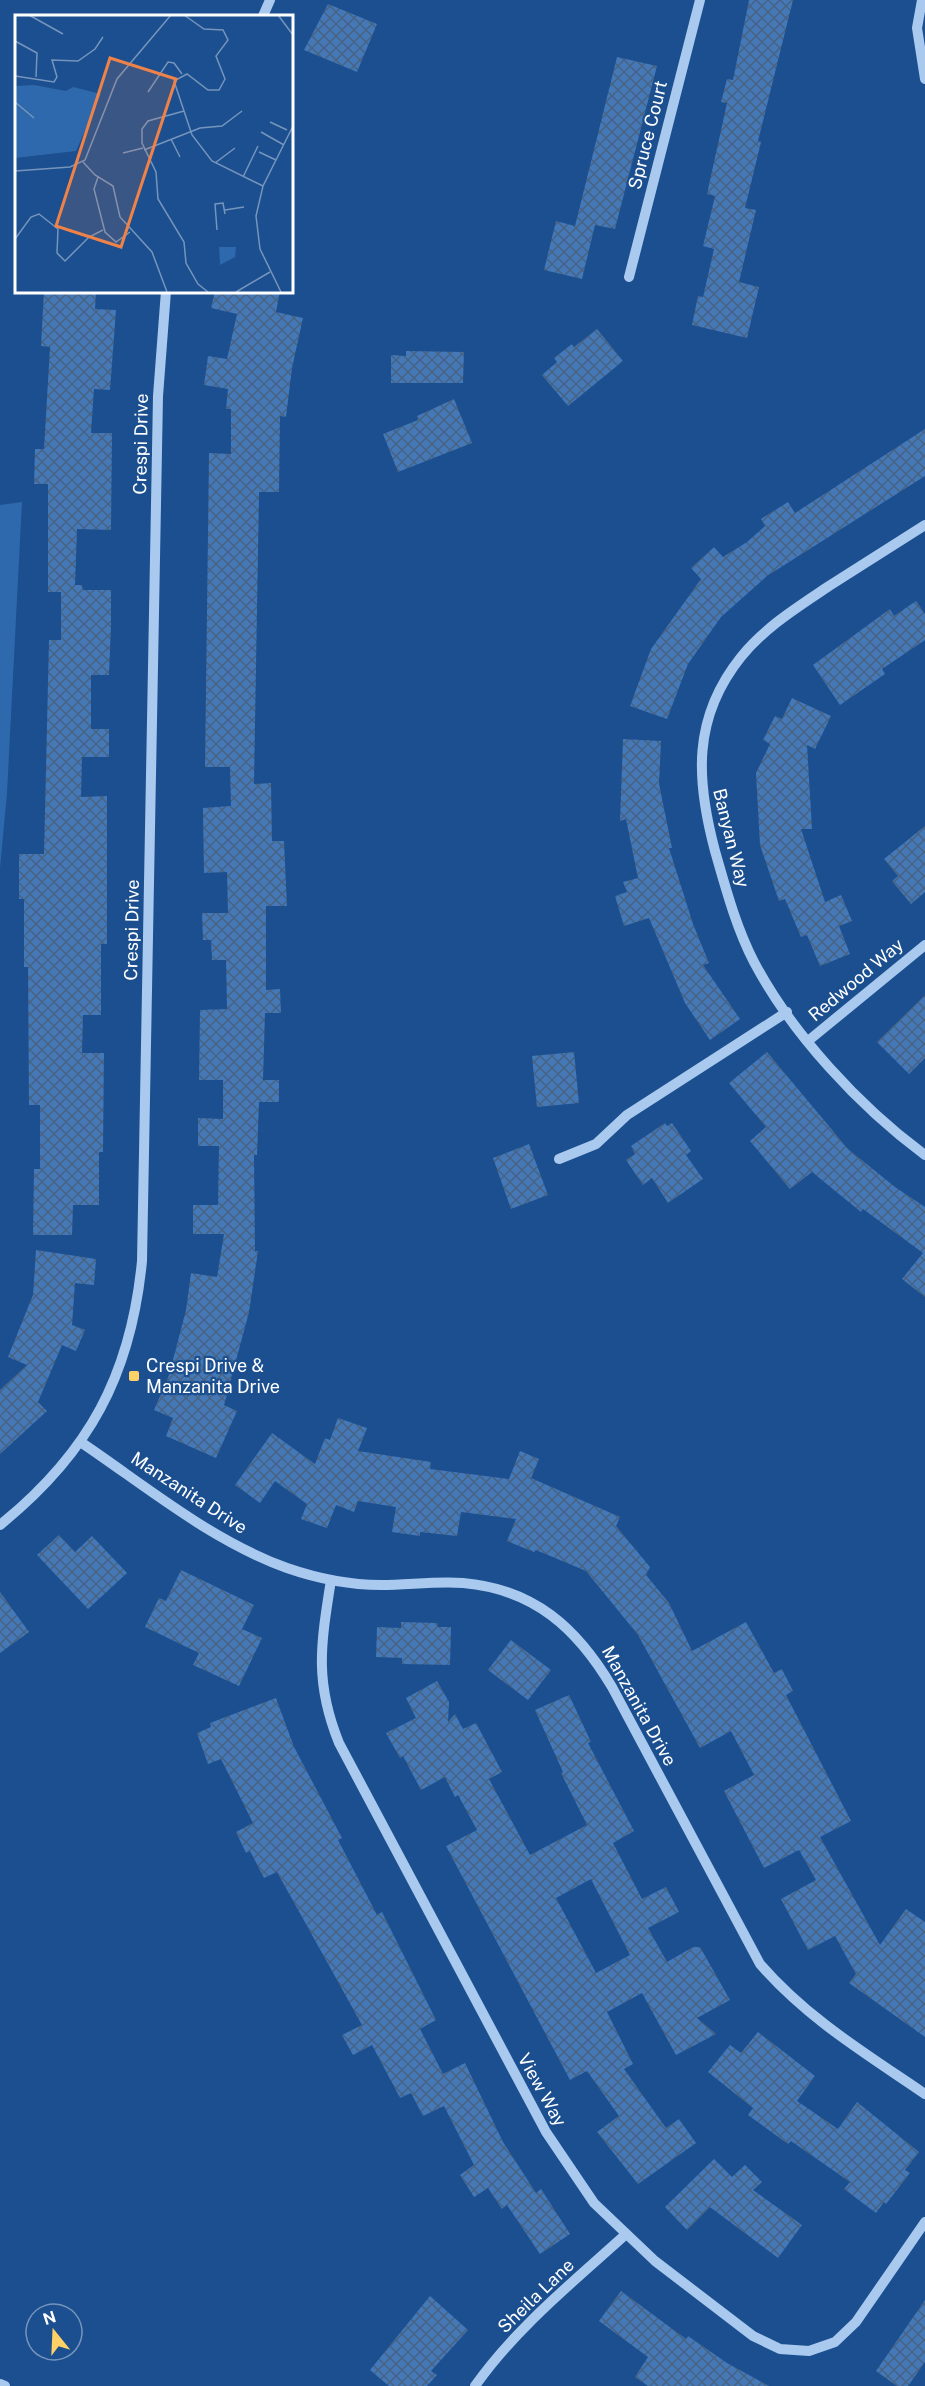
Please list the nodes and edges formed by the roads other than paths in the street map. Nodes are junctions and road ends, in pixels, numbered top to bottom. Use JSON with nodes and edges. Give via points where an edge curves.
{"nodes":[{"id":1,"x":270,"y":0,"type":"edge"},
{"id":2,"x":699,"y":0,"type":"edge"},
{"id":3,"x":922,"y":0,"type":"edge"},
{"id":4,"x":263,"y":15,"type":"edge"},
{"id":5,"x":925,"y":79,"type":"edge"},
{"id":6,"x":629,"y":277,"type":"dead end"},
{"id":7,"x":166,"y":292,"type":"edge"},
{"id":8,"x":925,"y":525,"type":"edge"},
{"id":9,"x":925,"y":945,"type":"edge"},
{"id":10,"x":787,"y":1012,"type":"junction"},
{"id":11,"x":808,"y":1041,"type":"junction"},
{"id":12,"x":925,"y":1155,"type":"edge"},
{"id":13,"x":559,"y":1159,"type":"dead end"},
{"id":14,"x":81,"y":1443,"type":"junction"},
{"id":15,"x":0,"y":1525,"type":"edge"},
{"id":16,"x":331,"y":1580,"type":"junction"},
{"id":17,"x":925,"y":2094,"type":"edge"},
{"id":18,"x":925,"y":2222,"type":"edge"},
{"id":19,"x":625,"y":2235,"type":"junction"},
{"id":20,"x":0,"y":2384,"type":"edge"},
{"id":21,"x":5,"y":2386,"type":"edge"},
{"id":22,"x":475,"y":2386,"type":"edge"}],
"edges":[{"from":1,"to":4,"type":"street"},
{"from":2,"to":6,"type":"street","name":"Spruce Court"},
{"from":3,"to":5,"type":"street","via":[[917,28]]},
{"from":7,"to":14,"type":"street","name":"Crespi Drive","via":[[158,408],[142,1261],[139,1297],[128,1340],[102,1406]]},
{"from":8,"to":10,"type":"street","name":"Banyan Way","via":[[766,629],[725,681],[711,712],[702,747],[700,780],[705,814],[738,926],[755,963]]},
{"from":9,"to":11,"type":"street","name":"Redwood Way"},
{"from":10,"to":11,"type":"street","name":"Banyan Way"},
{"from":10,"to":13,"type":"street","via":[[627,1115],[596,1144]]},
{"from":11,"to":12,"type":"street","name":"Banyan Way","via":[[872,1111]]},
{"from":14,"to":15,"type":"street","name":"Crespi Drive","via":[[26,1504]]},
{"from":14,"to":16,"type":"street","name":"Manzanita Drive","via":[[253,1554]]},
{"from":16,"to":17,"type":"street","name":"Manzanita Drive","via":[[379,1585],[462,1583],[499,1589],[537,1605],[568,1626],[593,1654],[612,1687],[760,1964],[815,2020]]},
{"from":16,"to":19,"type":"street","name":"View Way","via":[[321,1639],[321,1675],[327,1712],[339,1743],[541,2123],[594,2203]]},
{"from":18,"to":19,"type":"street","name":"View Way","via":[[856,2322],[835,2342],[809,2351],[780,2349],[753,2336]]},
{"from":19,"to":22,"type":"street","name":"Sheila Lane","via":[[530,2322]]},
{"from":20,"to":21,"type":"street"}]}
